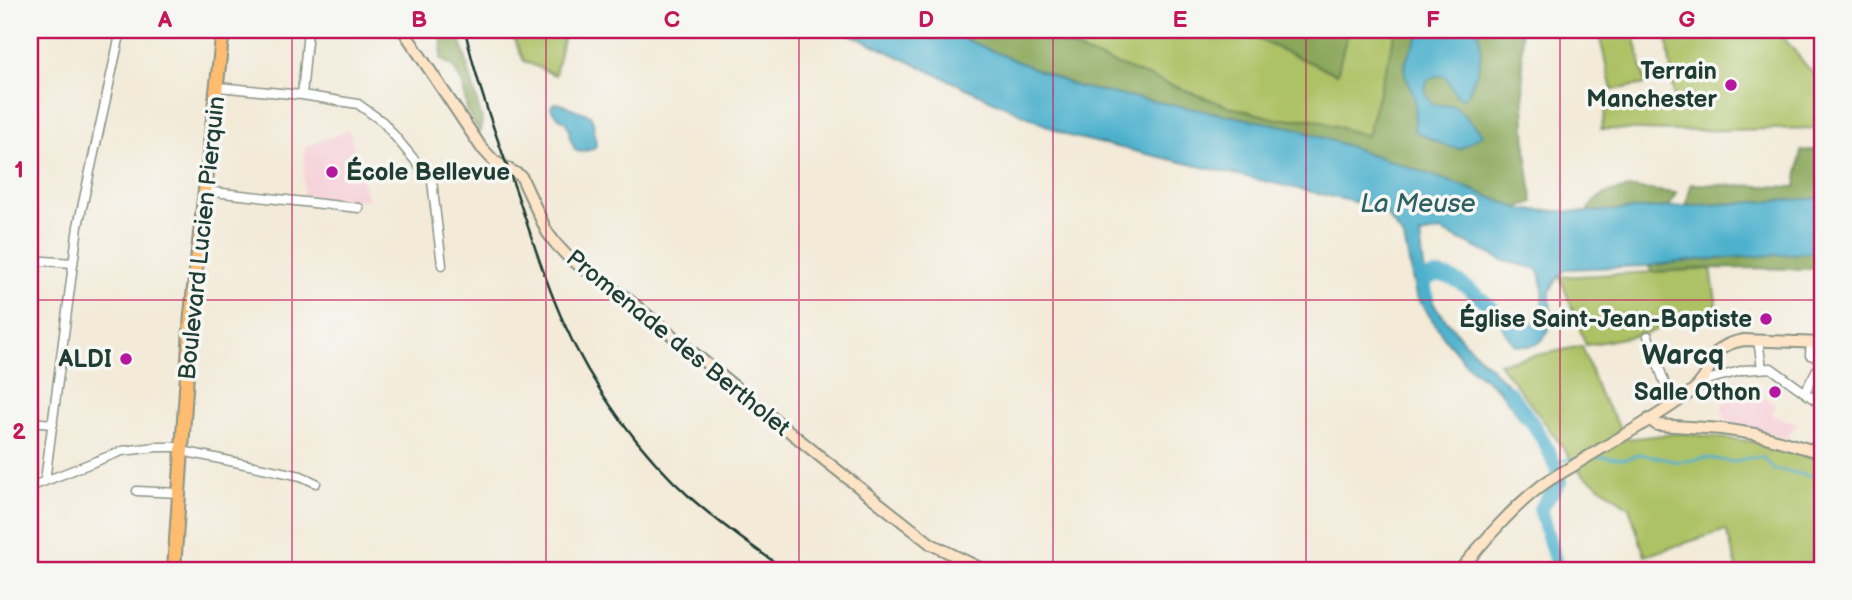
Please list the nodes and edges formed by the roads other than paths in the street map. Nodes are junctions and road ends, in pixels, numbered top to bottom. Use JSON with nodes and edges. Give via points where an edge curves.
{"nodes":[{"id":1,"x":121,"y":30,"type":"edge"},
{"id":2,"x":223,"y":30,"type":"edge"},
{"id":3,"x":308,"y":30,"type":"edge"},
{"id":4,"x":402,"y":30,"type":"edge"},
{"id":5,"x":218,"y":87,"type":"junction"},
{"id":6,"x":302,"y":95,"type":"junction"},
{"id":7,"x":204,"y":191,"type":"junction"},
{"id":8,"x":359,"y":208,"type":"dead end"},
{"id":9,"x":30,"y":260,"type":"edge"},
{"id":10,"x":73,"y":263,"type":"junction"},
{"id":11,"x":442,"y":265,"type":"dead end"},
{"id":12,"x":1648,"y":336,"type":"dead end"},
{"id":13,"x":1758,"y":340,"type":"junction"},
{"id":14,"x":1816,"y":343,"type":"edge"},
{"id":15,"x":1822,"y":359,"type":"edge"},
{"id":16,"x":1762,"y":368,"type":"junction"},
{"id":17,"x":1703,"y":381,"type":"junction"},
{"id":18,"x":1805,"y":392,"type":"junction"},
{"id":19,"x":1675,"y":403,"type":"junction"},
{"id":20,"x":1822,"y":405,"type":"edge"},
{"id":21,"x":1649,"y":419,"type":"junction"},
{"id":22,"x":30,"y":422,"type":"edge"},
{"id":23,"x":53,"y":424,"type":"junction"},
{"id":24,"x":182,"y":449,"type":"junction"},
{"id":25,"x":1822,"y":453,"type":"edge"},
{"id":26,"x":45,"y":481,"type":"junction"},
{"id":27,"x":316,"y":483,"type":"dead end"},
{"id":28,"x":30,"y":487,"type":"edge"},
{"id":29,"x":136,"y":491,"type":"dead end"},
{"id":30,"x":179,"y":493,"type":"junction"},
{"id":31,"x":174,"y":570,"type":"edge"},
{"id":32,"x":985,"y":570,"type":"edge"},
{"id":33,"x":1460,"y":570,"type":"edge"}],
"edges":[{"from":1,"to":10,"type":"street"},
{"from":2,"to":5,"type":"main road","name":"Boulevard Lucien Pierquin"},
{"from":3,"to":6,"type":"street"},
{"from":4,"to":32,"type":"street","name":"Promenade des Bertholet","via":[[485,153],[521,176],[547,232],[565,254],[625,297],[931,544]]},
{"from":5,"to":6,"type":"street"},
{"from":5,"to":7,"type":"main road","name":"Boulevard Lucien Pierquin"},
{"from":6,"to":11,"type":"street","via":[[358,104],[392,132],[432,181]]},
{"from":7,"to":8,"type":"street"},
{"from":7,"to":24,"type":"main road","name":"Boulevard Lucien Pierquin"},
{"from":9,"to":10,"type":"street"},
{"from":10,"to":23,"type":"street"},
{"from":12,"to":19,"type":"street"},
{"from":13,"to":14,"type":"street"},
{"from":13,"to":16,"type":"street"},
{"from":13,"to":17,"type":"street","via":[[1732,341],[1721,347]]},
{"from":14,"to":15,"type":"street","via":[[1810,355]]},
{"from":15,"to":18,"type":"street"},
{"from":16,"to":17,"type":"street"},
{"from":16,"to":18,"type":"street","via":[[1771,368]]},
{"from":17,"to":19,"type":"street"},
{"from":18,"to":20,"type":"street"},
{"from":19,"to":21,"type":"street"},
{"from":21,"to":25,"type":"street","via":[[1657,425],[1755,434]]},
{"from":21,"to":33,"type":"street","via":[[1543,485],[1509,514]]},
{"from":22,"to":23,"type":"street"},
{"from":23,"to":26,"type":"street"},
{"from":24,"to":26,"type":"street","via":[[122,451]]},
{"from":24,"to":27,"type":"street"},
{"from":24,"to":30,"type":"main road","name":"Boulevard Lucien Pierquin"},
{"from":26,"to":28,"type":"street"},
{"from":29,"to":30,"type":"street"},
{"from":30,"to":31,"type":"main road","name":"Boulevard Lucien Pierquin"}]}
